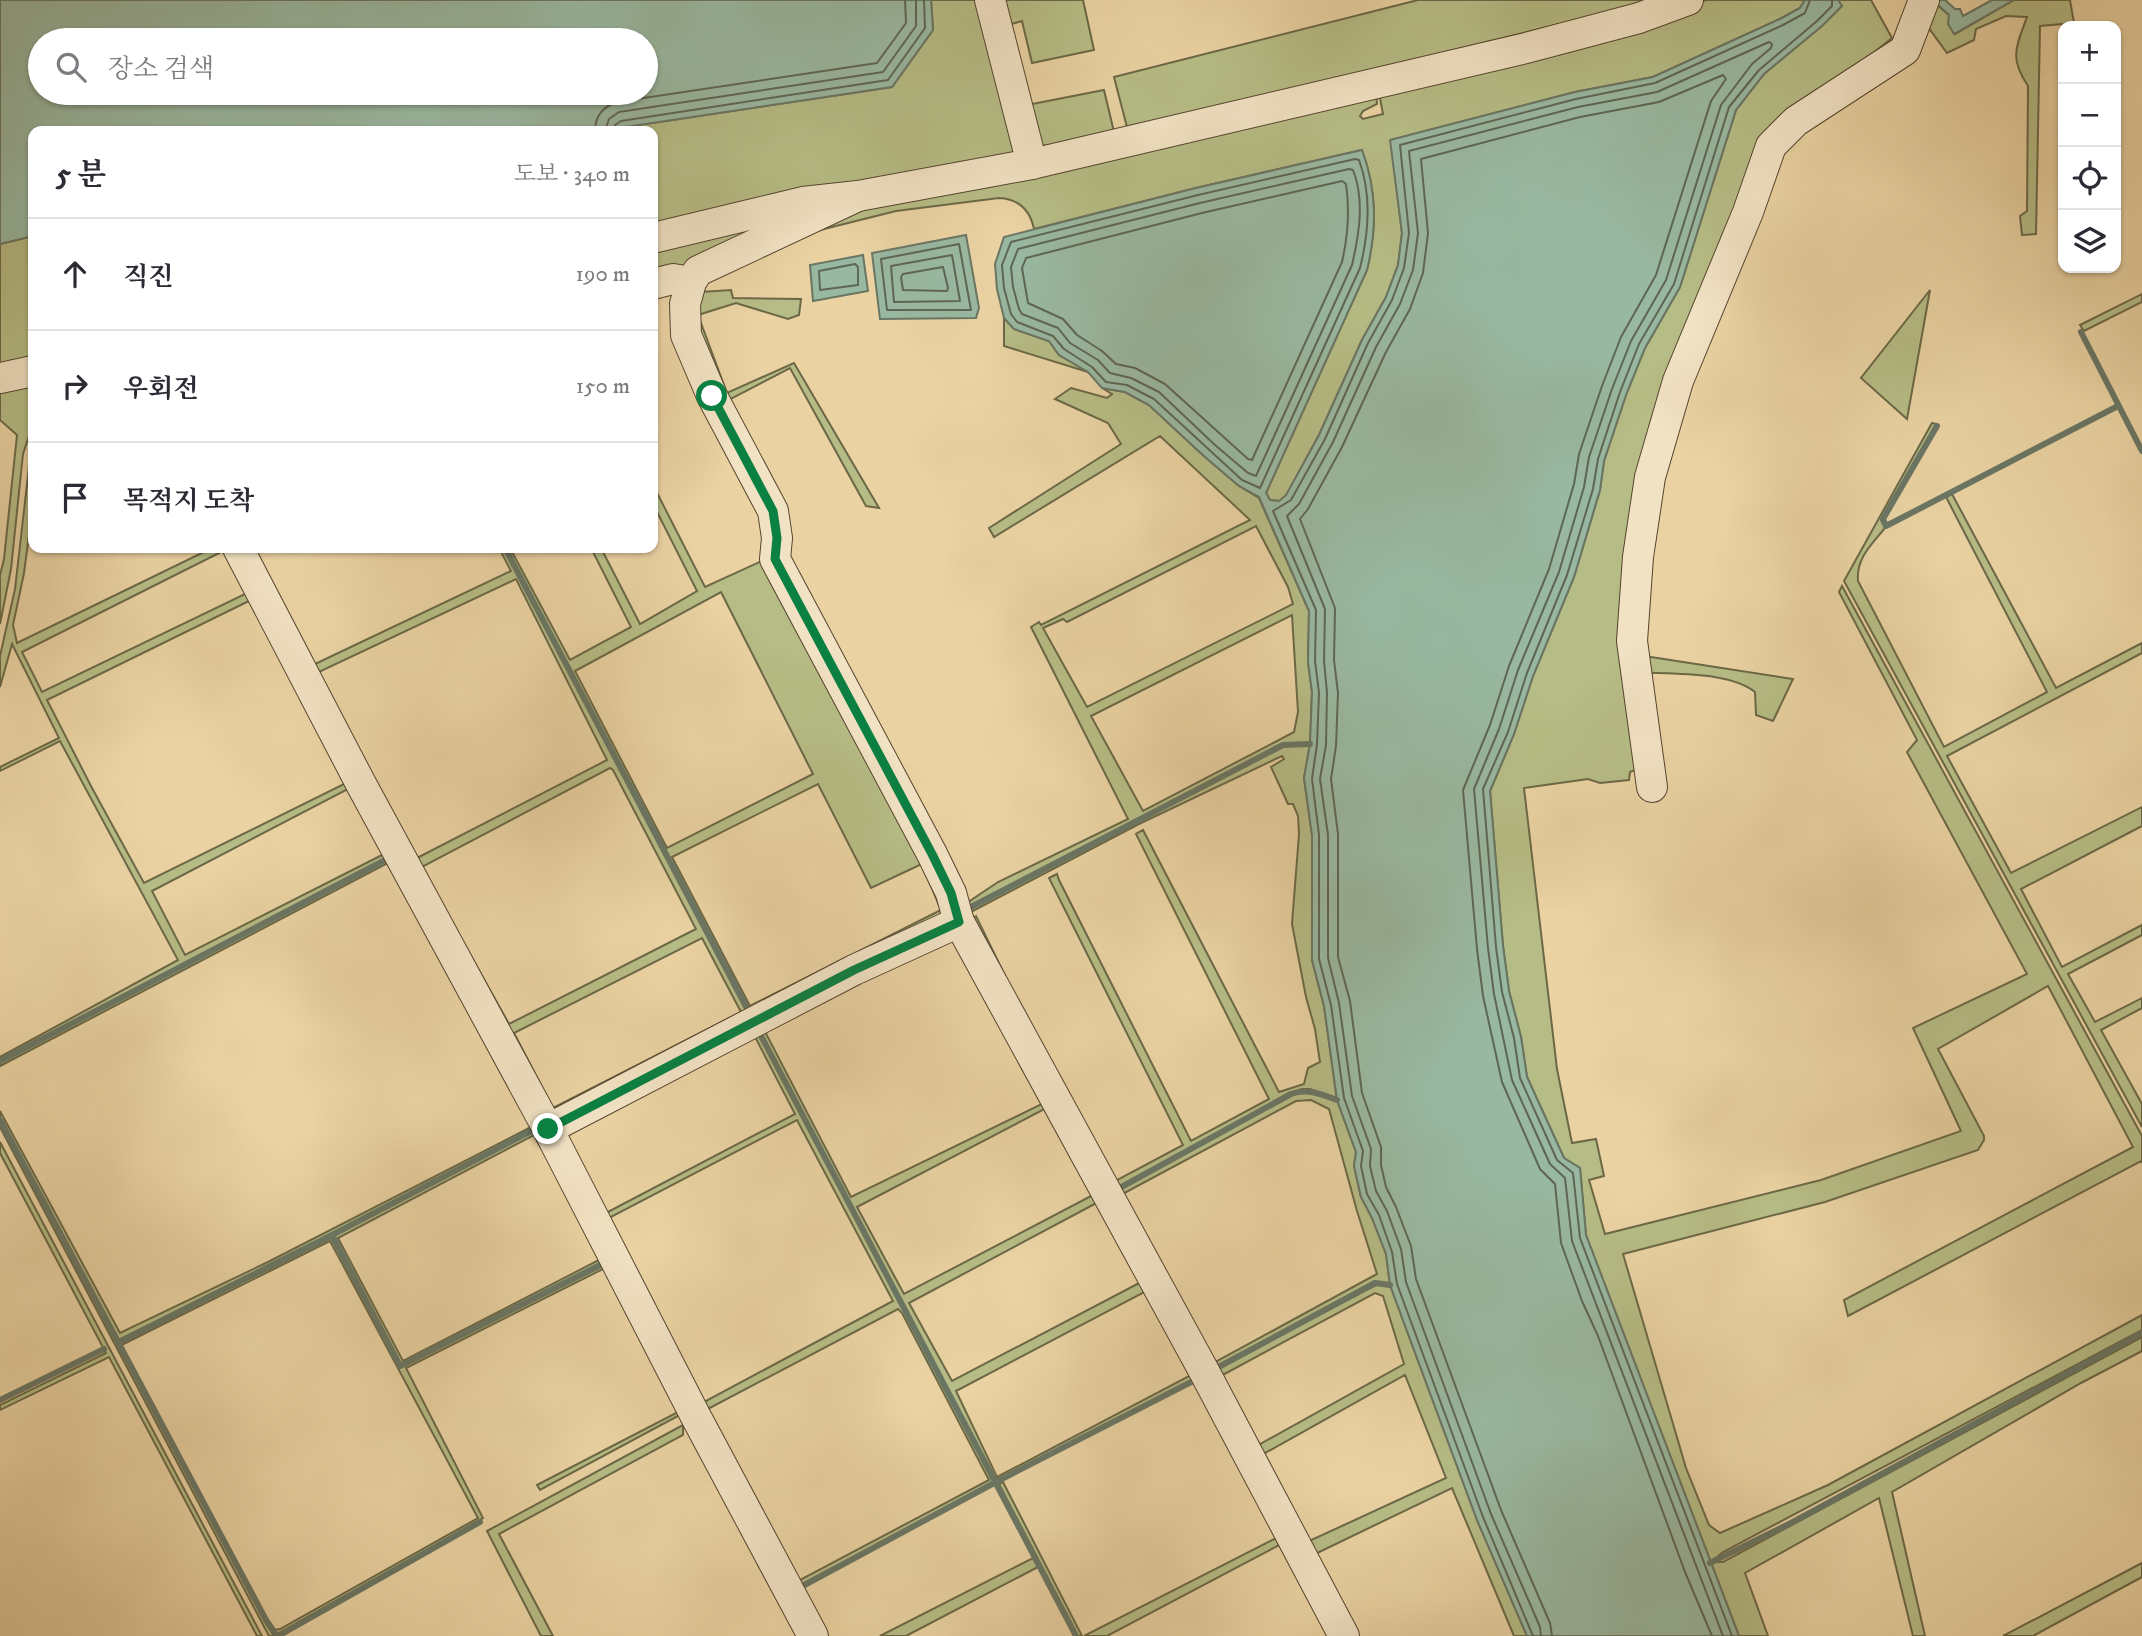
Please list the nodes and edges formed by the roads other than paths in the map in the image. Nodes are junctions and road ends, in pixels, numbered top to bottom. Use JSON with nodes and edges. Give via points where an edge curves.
{"nodes":[{"id":1,"x":990,"y":0,"type":"edge"},
{"id":2,"x":1688,"y":0,"type":"edge"},
{"id":3,"x":1924,"y":0,"type":"edge"},
{"id":4,"x":1032,"y":164,"type":"junction"},
{"id":5,"x":858,"y":196,"type":"junction"},
{"id":6,"x":658,"y":237,"type":"edge"},
{"id":7,"x":691,"y":282,"type":"junction"},
{"id":8,"x":658,"y":283,"type":"edge"},
{"id":9,"x":28,"y":372,"type":"edge"},
{"id":10,"x":0,"y":377,"type":"edge"},
{"id":11,"x":241,"y":553,"type":"edge"},
{"id":12,"x":1651,"y":787,"type":"dead end"},
{"id":13,"x":959,"y":922,"type":"junction"},
{"id":14,"x":548,"y":1129,"type":"junction"},
{"id":15,"x":813,"y":1636,"type":"edge"},
{"id":16,"x":1344,"y":1636,"type":"edge"}],
"edges":[{"from":1,"to":4,"type":"street"},
{"from":2,"to":4,"type":"street","via":[[1526,48]]},
{"from":3,"to":12,"type":"street","via":[[1905,50],[1796,121],[1771,146],[1678,381],[1650,477],[1632,641]]},
{"from":4,"to":5,"type":"street"},
{"from":5,"to":6,"type":"street","via":[[803,202]]},
{"from":5,"to":7,"type":"street","via":[[698,271]]},
{"from":7,"to":8,"type":"street"},
{"from":7,"to":13,"type":"street","via":[[685,304],[686,335],[712,396],[773,511],[775,559],[932,854]]},
{"from":9,"to":10,"type":"street"},
{"from":11,"to":14,"type":"street"},
{"from":13,"to":14,"type":"street","via":[[854,970]]},
{"from":13,"to":16,"type":"street"},
{"from":14,"to":15,"type":"street"}]}
